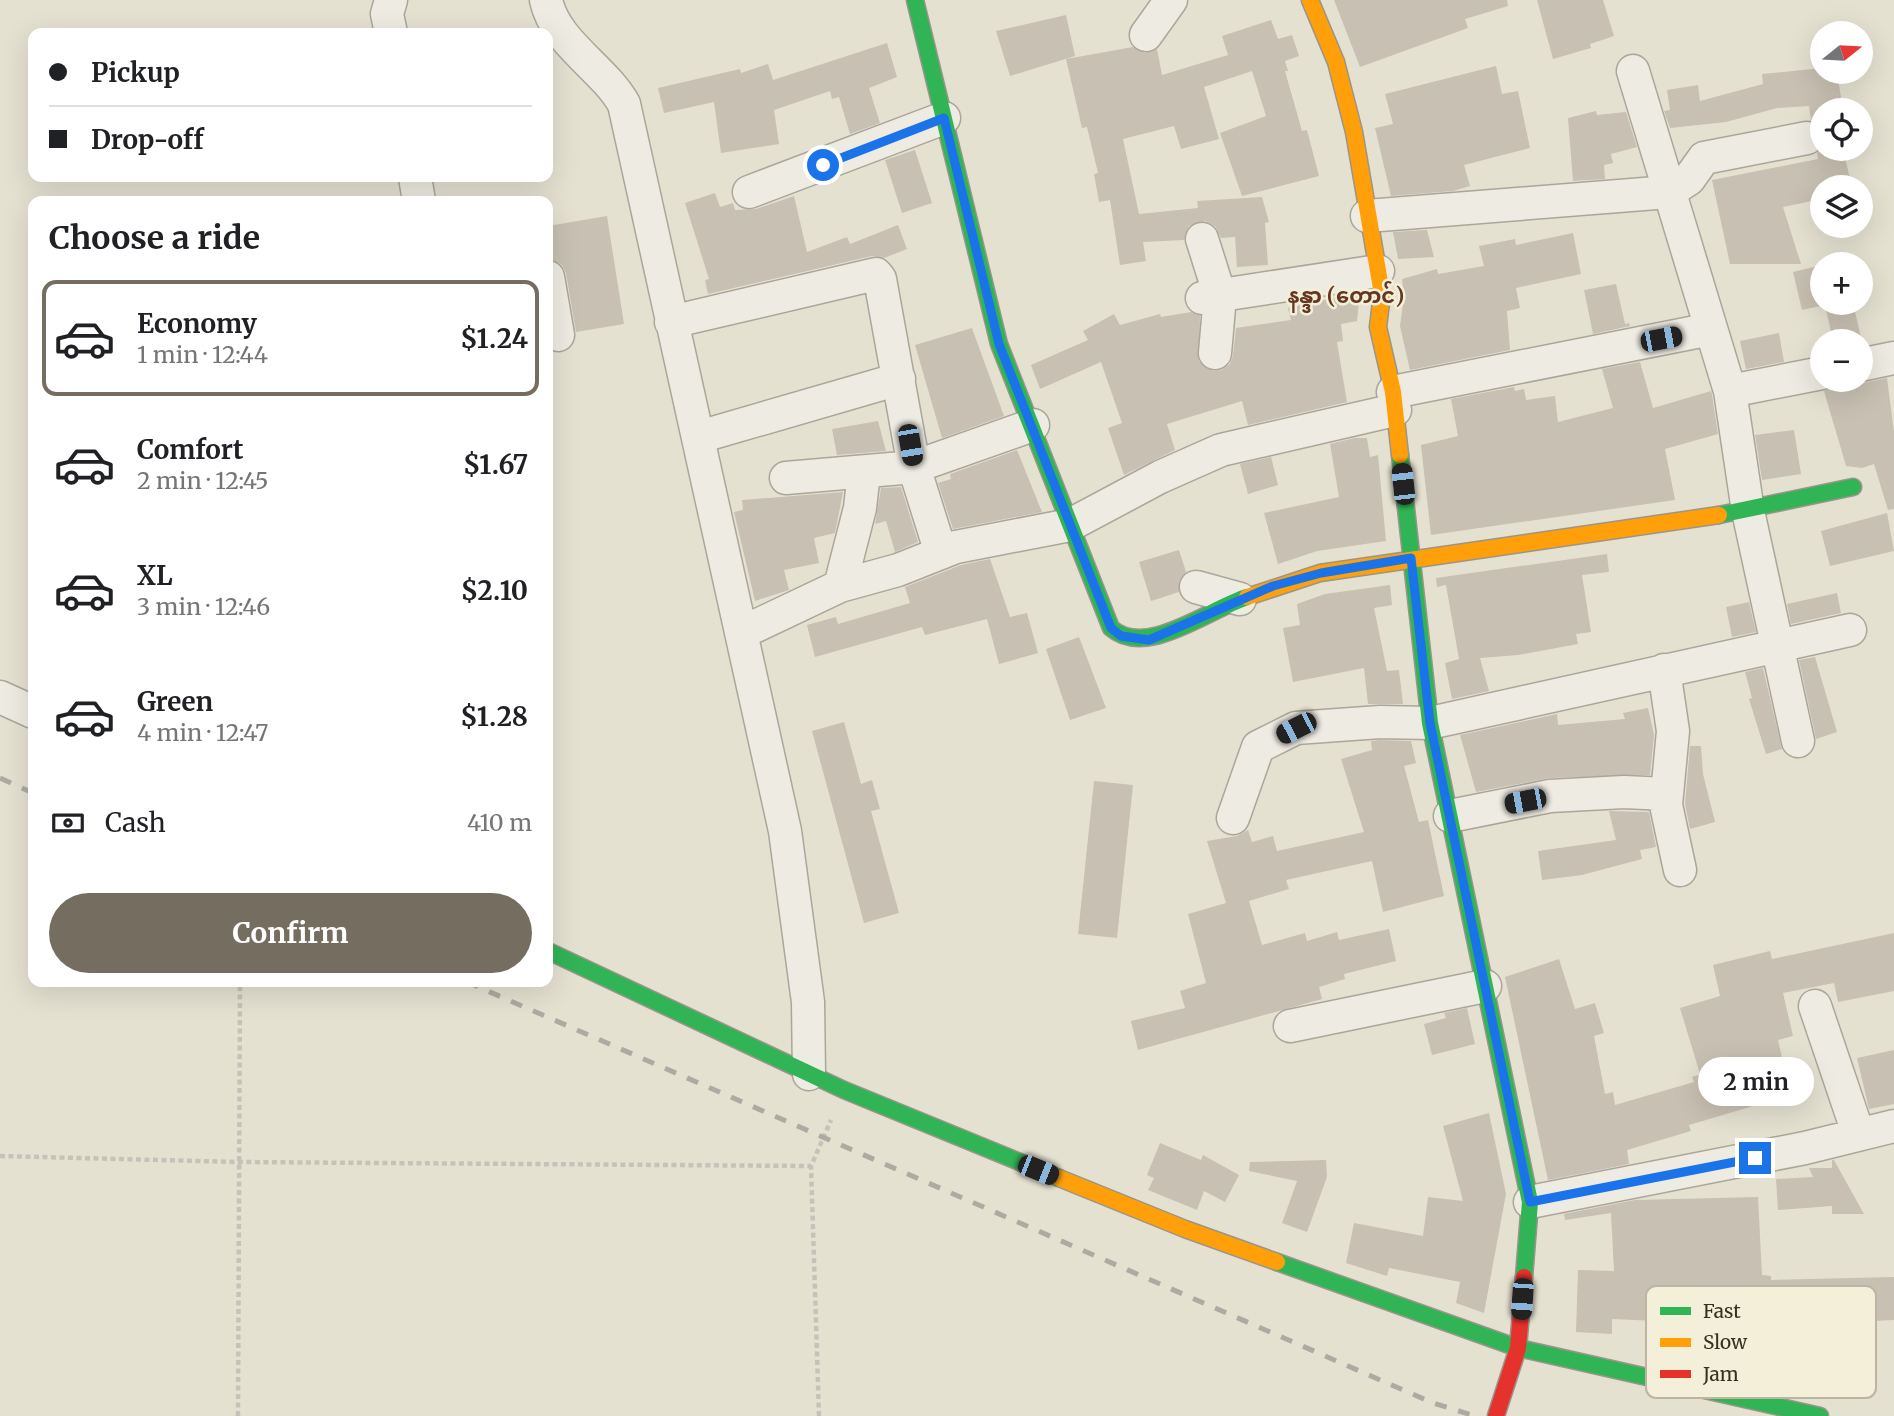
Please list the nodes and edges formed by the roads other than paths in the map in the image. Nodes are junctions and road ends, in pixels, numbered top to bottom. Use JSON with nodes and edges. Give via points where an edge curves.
{"nodes":[{"id":1,"x":391,"y":0,"type":"edge"},
{"id":2,"x":546,"y":0,"type":"edge"},
{"id":3,"x":915,"y":0,"type":"edge"},
{"id":4,"x":1171,"y":0,"type":"edge"},
{"id":5,"x":1310,"y":0,"type":"edge"},
{"id":6,"x":390,"y":28,"type":"edge"},
{"id":7,"x":1146,"y":35,"type":"dead end"},
{"id":8,"x":1633,"y":71,"type":"dead end"},
{"id":9,"x":944,"y":118,"type":"junction"},
{"id":10,"x":1807,"y":138,"type":"dead end"},
{"id":11,"x":749,"y":192,"type":"dead end"},
{"id":12,"x":1669,"y":192,"type":"junction"},
{"id":13,"x":1367,"y":216,"type":"junction"},
{"id":14,"x":1202,"y":239,"type":"dead end"},
{"id":15,"x":1378,"y":271,"type":"junction"},
{"id":16,"x":1211,"y":297,"type":"junction"},
{"id":17,"x":553,"y":306,"type":"edge"},
{"id":18,"x":671,"y":322,"type":"junction"},
{"id":19,"x":1711,"y":329,"type":"junction"},
{"id":20,"x":558,"y":335,"type":"dead end"},
{"id":21,"x":1215,"y":353,"type":"dead end"},
{"id":22,"x":1894,"y":358,"type":"edge"},
{"id":23,"x":1873,"y":362,"type":"edge"},
{"id":24,"x":1810,"y":375,"type":"edge"},
{"id":25,"x":899,"y":379,"type":"junction"},
{"id":26,"x":1730,"y":391,"type":"junction"},
{"id":27,"x":1394,"y":401,"type":"junction"},
{"id":28,"x":1033,"y":425,"type":"junction"},
{"id":29,"x":699,"y":437,"type":"junction"},
{"id":30,"x":914,"y":467,"type":"junction"},
{"id":31,"x":864,"y":472,"type":"junction"},
{"id":32,"x":786,"y":478,"type":"dead end"},
{"id":33,"x":1853,"y":488,"type":"dead end"},
{"id":34,"x":1748,"y":511,"type":"junction"},
{"id":35,"x":1070,"y":525,"type":"junction"},
{"id":36,"x":941,"y":553,"type":"junction"},
{"id":37,"x":1411,"y":558,"type":"junction"},
{"id":38,"x":840,"y":586,"type":"junction"},
{"id":39,"x":1196,"y":587,"type":"dead end"},
{"id":40,"x":1240,"y":599,"type":"junction"},
{"id":41,"x":1850,"y":630,"type":"dead end"},
{"id":42,"x":741,"y":633,"type":"junction"},
{"id":43,"x":1776,"y":646,"type":"junction"},
{"id":44,"x":1664,"y":670,"type":"junction"},
{"id":45,"x":0,"y":697,"type":"edge"},
{"id":46,"x":28,"y":710,"type":"edge"},
{"id":47,"x":1430,"y":723,"type":"junction"},
{"id":48,"x":1798,"y":741,"type":"dead end"},
{"id":49,"x":1667,"y":794,"type":"junction"},
{"id":50,"x":1450,"y":816,"type":"junction"},
{"id":51,"x":1233,"y":818,"type":"dead end"},
{"id":52,"x":1680,"y":870,"type":"dead end"},
{"id":53,"x":553,"y":953,"type":"edge"},
{"id":54,"x":1485,"y":986,"type":"junction"},
{"id":55,"x":1815,"y":1006,"type":"dead end"},
{"id":56,"x":1290,"y":1026,"type":"dead end"},
{"id":57,"x":809,"y":1074,"type":"junction"},
{"id":58,"x":1894,"y":1126,"type":"edge"},
{"id":59,"x":1858,"y":1133,"type":"junction"},
{"id":60,"x":1530,"y":1202,"type":"junction"},
{"id":61,"x":1518,"y":1348,"type":"junction"},
{"id":62,"x":1646,"y":1377,"type":"edge"},
{"id":63,"x":1740,"y":1398,"type":"edge"},
{"id":64,"x":1496,"y":1416,"type":"edge"},
{"id":65,"x":1820,"y":1416,"type":"edge"}],
"edges":[{"from":1,"to":6,"type":"street"},
{"from":2,"to":18,"type":"street","via":[[563,34],[613,84],[624,104]]},
{"from":3,"to":9,"type":"street"},
{"from":4,"to":7,"type":"street"},
{"from":5,"to":13,"type":"street","via":[[1340,71]]},
{"from":8,"to":12,"type":"street"},
{"from":9,"to":11,"type":"street"},
{"from":9,"to":28,"type":"street","via":[[999,344]]},
{"from":10,"to":12,"type":"street","via":[[1704,158],[1689,179]]},
{"from":12,"to":13,"type":"street"},
{"from":12,"to":19,"type":"street"},
{"from":13,"to":15,"type":"street"},
{"from":14,"to":16,"type":"street"},
{"from":15,"to":16,"type":"street"},
{"from":15,"to":27,"type":"street","via":[[1382,294],[1378,327]]},
{"from":16,"to":21,"type":"street"},
{"from":17,"to":20,"type":"street"},
{"from":18,"to":25,"type":"street","via":[[876,274]]},
{"from":18,"to":29,"type":"street"},
{"from":19,"to":26,"type":"street"},
{"from":19,"to":27,"type":"street"},
{"from":22,"to":23,"type":"street"},
{"from":24,"to":26,"type":"street"},
{"from":25,"to":29,"type":"street"},
{"from":25,"to":30,"type":"street"},
{"from":26,"to":34,"type":"street"},
{"from":27,"to":35,"type":"street","via":[[1221,450]]},
{"from":27,"to":37,"type":"street"},
{"from":28,"to":30,"type":"street"},
{"from":28,"to":35,"type":"street"},
{"from":29,"to":42,"type":"street"},
{"from":30,"to":31,"type":"street"},
{"from":30,"to":36,"type":"street"},
{"from":31,"to":32,"type":"street"},
{"from":31,"to":38,"type":"street","via":[[860,508]]},
{"from":33,"to":34,"type":"street"},
{"from":34,"to":37,"type":"street"},
{"from":34,"to":43,"type":"street"},
{"from":35,"to":36,"type":"street"},
{"from":35,"to":40,"type":"street","via":[[1111,628],[1121,636],[1149,640]]},
{"from":36,"to":38,"type":"street"},
{"from":37,"to":40,"type":"street","via":[[1321,573]]},
{"from":37,"to":47,"type":"street"},
{"from":38,"to":42,"type":"street"},
{"from":39,"to":40,"type":"street"},
{"from":41,"to":43,"type":"street"},
{"from":42,"to":57,"type":"street","via":[[785,831],[808,1002]]},
{"from":43,"to":44,"type":"street"},
{"from":43,"to":48,"type":"street"},
{"from":44,"to":47,"type":"street"},
{"from":44,"to":49,"type":"street","via":[[1673,731]]},
{"from":45,"to":46,"type":"street"},
{"from":47,"to":50,"type":"street"},
{"from":47,"to":51,"type":"street","via":[[1296,728],[1258,747]]},
{"from":49,"to":50,"type":"street","via":[[1550,796]]},
{"from":49,"to":52,"type":"street"},
{"from":50,"to":54,"type":"street"},
{"from":53,"to":57,"type":"street"},
{"from":54,"to":56,"type":"street"},
{"from":54,"to":60,"type":"street"},
{"from":55,"to":59,"type":"street"},
{"from":57,"to":61,"type":"street","via":[[1185,1229]]},
{"from":58,"to":59,"type":"street"},
{"from":59,"to":60,"type":"street","via":[[1805,1148]]},
{"from":60,"to":61,"type":"street"},
{"from":61,"to":62,"type":"street"},
{"from":61,"to":64,"type":"street"},
{"from":63,"to":65,"type":"street"}]}
